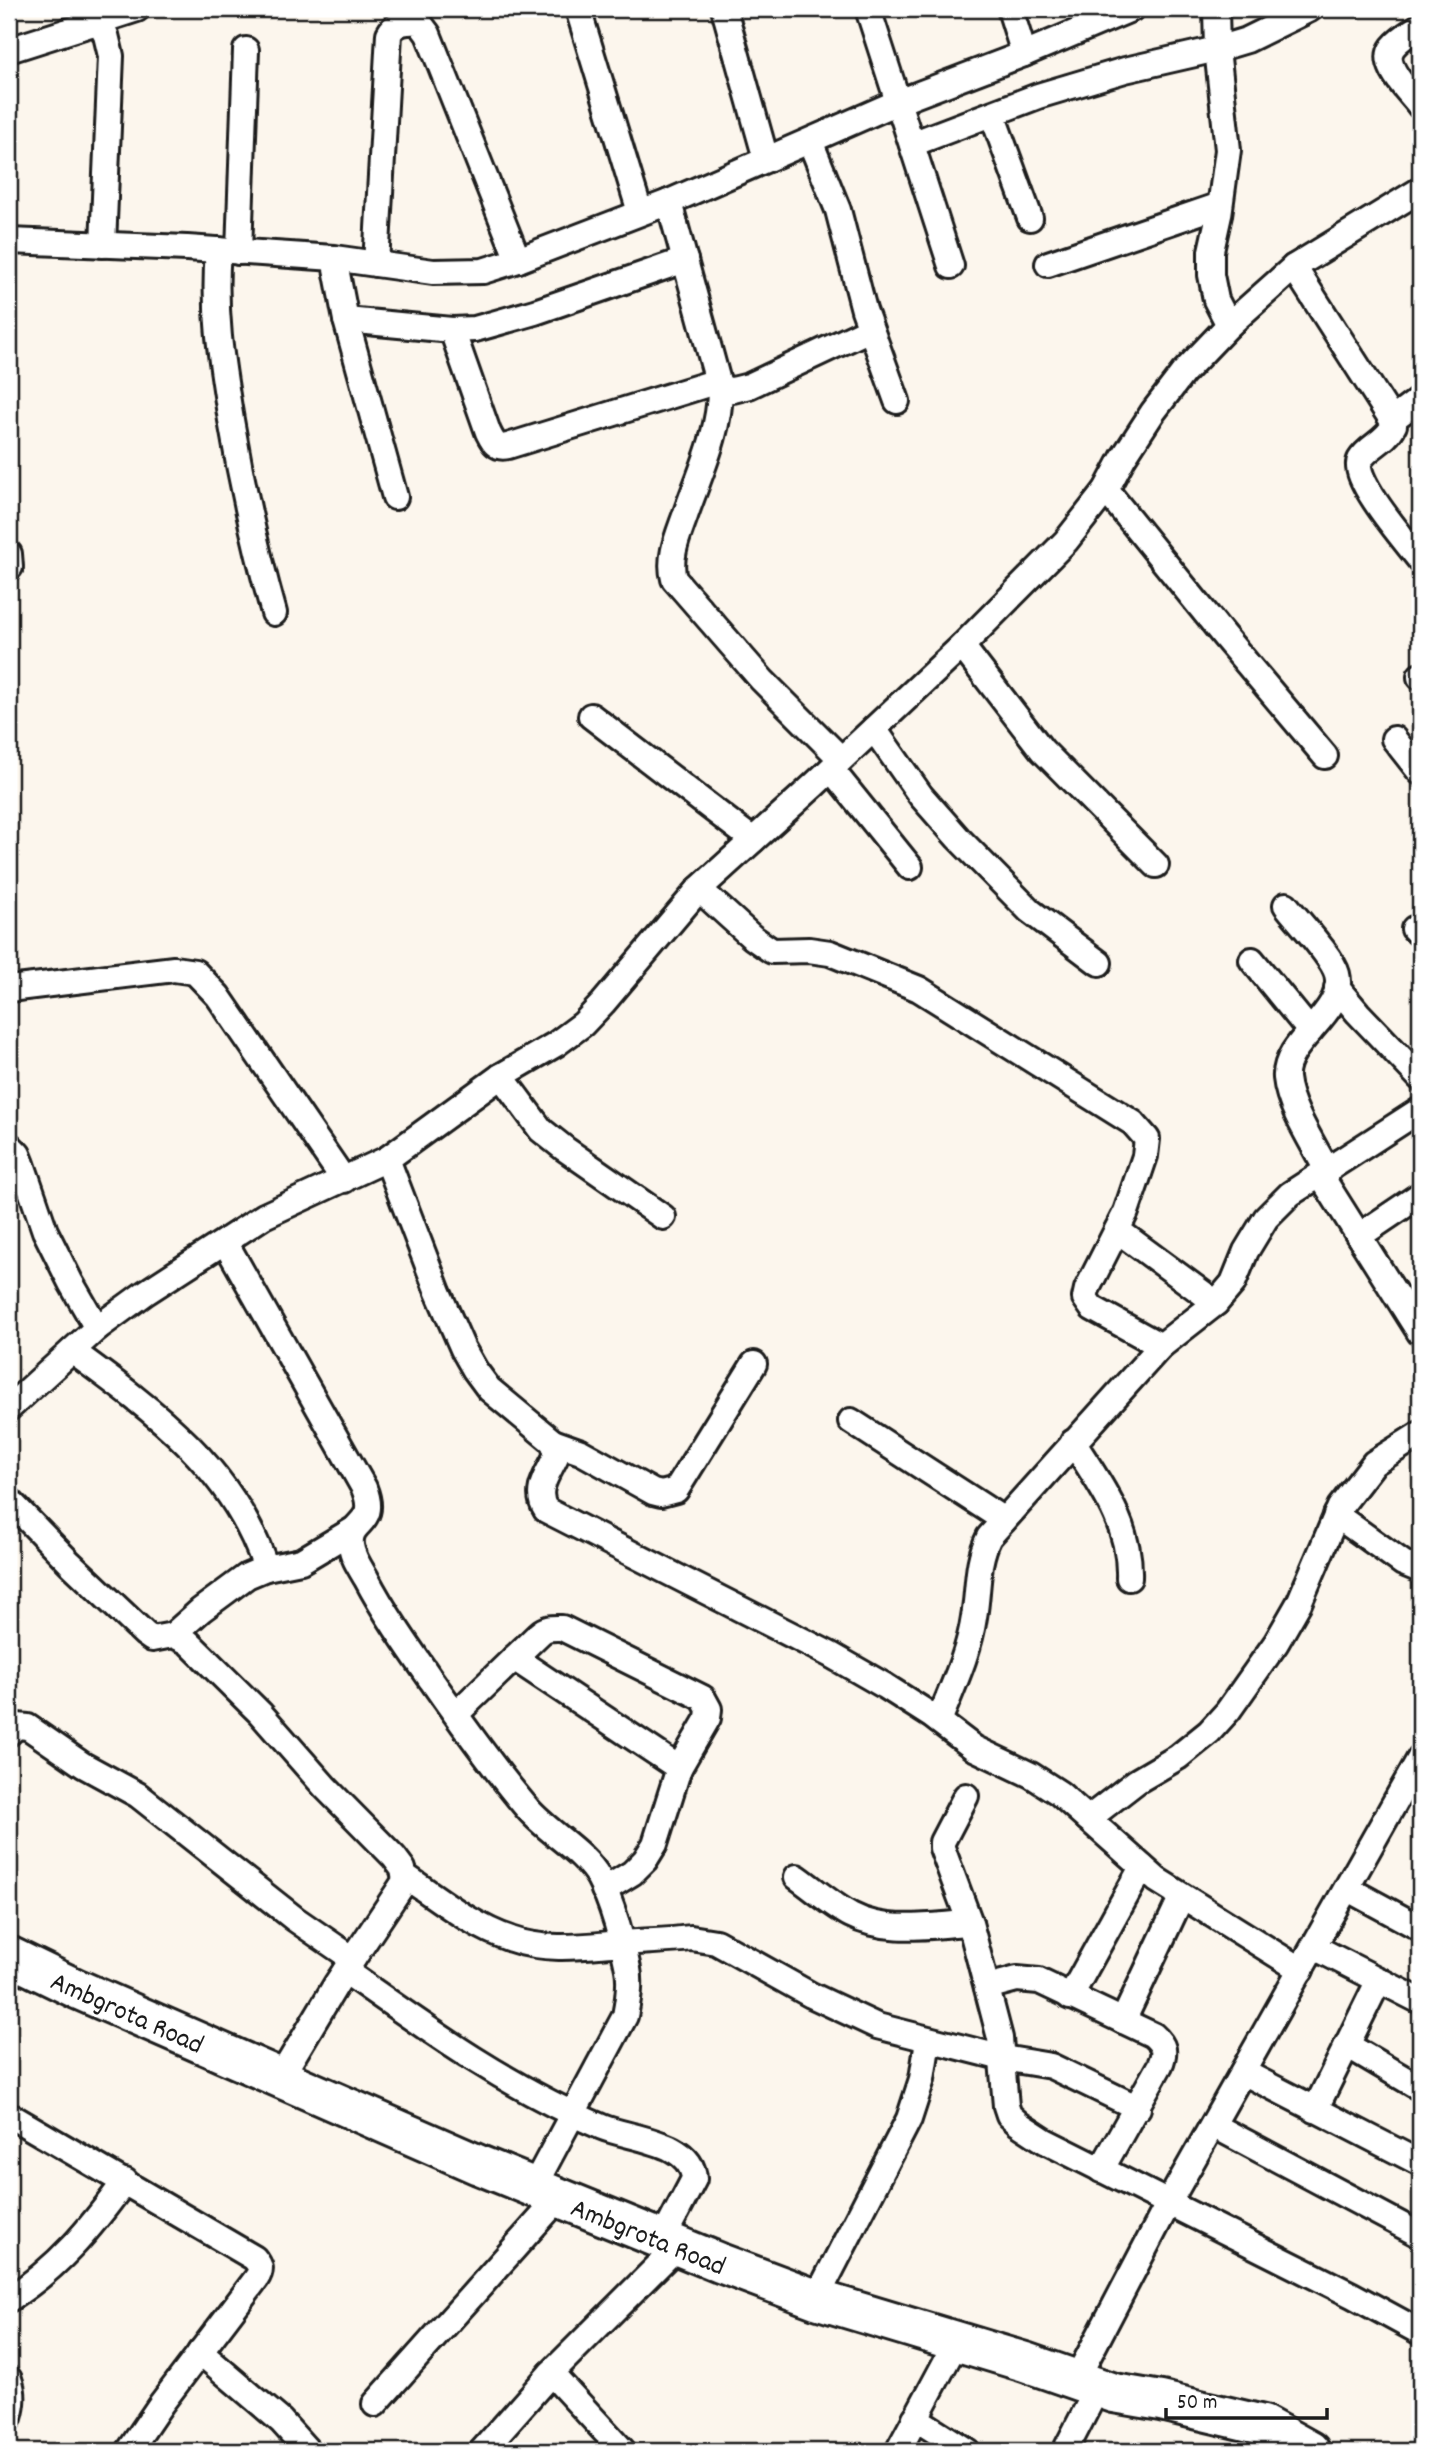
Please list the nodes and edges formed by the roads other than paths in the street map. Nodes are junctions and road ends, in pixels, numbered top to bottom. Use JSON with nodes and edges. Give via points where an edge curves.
{"nodes":[{"id":1,"x":137,"y":9,"type":"edge"},
{"id":2,"x":578,"y":9,"type":"edge"},
{"id":3,"x":724,"y":9,"type":"edge"},
{"id":4,"x":869,"y":9,"type":"edge"},
{"id":5,"x":1010,"y":9,"type":"edge"},
{"id":6,"x":1131,"y":9,"type":"edge"},
{"id":7,"x":1216,"y":9,"type":"edge"},
{"id":8,"x":1310,"y":9,"type":"edge"},
{"id":9,"x":95,"y":15,"type":"edge"},
{"id":10,"x":1420,"y":26,"type":"edge"},
{"id":11,"x":1217,"y":49,"type":"junction"},
{"id":12,"x":9,"y":50,"type":"edge"},
{"id":13,"x":246,"y":50,"type":"dead end"},
{"id":14,"x":1024,"y":54,"type":"junction"},
{"id":15,"x":898,"y":102,"type":"junction"},
{"id":16,"x":1420,"y":106,"type":"edge"},
{"id":17,"x":992,"y":114,"type":"junction"},
{"id":18,"x":810,"y":141,"type":"junction"},
{"id":19,"x":912,"y":144,"type":"junction"},
{"id":20,"x":766,"y":159,"type":"junction"},
{"id":21,"x":1420,"y":190,"type":"edge"},
{"id":22,"x":669,"y":202,"type":"junction"},
{"id":23,"x":1220,"y":205,"type":"junction"},
{"id":24,"x":640,"y":212,"type":"junction"},
{"id":25,"x":1030,"y":218,"type":"dead end"},
{"id":26,"x":9,"y":241,"type":"edge"},
{"id":27,"x":103,"y":245,"type":"junction"},
{"id":28,"x":228,"y":251,"type":"junction"},
{"id":29,"x":334,"y":258,"type":"junction"},
{"id":30,"x":518,"y":260,"type":"junction"},
{"id":31,"x":685,"y":260,"type":"junction"},
{"id":32,"x":376,"y":264,"type":"junction"},
{"id":33,"x":1048,"y":264,"type":"dead end"},
{"id":34,"x":951,"y":266,"type":"dead end"},
{"id":35,"x":1294,"y":267,"type":"junction"},
{"id":36,"x":344,"y":311,"type":"junction"},
{"id":37,"x":1229,"y":325,"type":"junction"},
{"id":38,"x":870,"y":329,"type":"junction"},
{"id":39,"x":452,"y":330,"type":"junction"},
{"id":40,"x":719,"y":385,"type":"junction"},
{"id":41,"x":1420,"y":399,"type":"edge"},
{"id":42,"x":897,"y":401,"type":"dead end"},
{"id":43,"x":1392,"y":420,"type":"junction"},
{"id":44,"x":1106,"y":490,"type":"junction"},
{"id":45,"x":395,"y":497,"type":"dead end"},
{"id":46,"x":1420,"y":560,"type":"edge"},
{"id":47,"x":274,"y":613,"type":"dead end"},
{"id":48,"x":962,"y":646,"type":"junction"},
{"id":49,"x":591,"y":716,"type":"dead end"},
{"id":50,"x":874,"y":729,"type":"junction"},
{"id":51,"x":1394,"y":738,"type":"dead end"},
{"id":52,"x":1325,"y":756,"type":"dead end"},
{"id":53,"x":836,"y":764,"type":"junction"},
{"id":54,"x":1420,"y":772,"type":"edge"},
{"id":55,"x":753,"y":840,"type":"junction"},
{"id":56,"x":1156,"y":865,"type":"dead end"},
{"id":57,"x":910,"y":867,"type":"dead end"},
{"id":58,"x":699,"y":889,"type":"junction"},
{"id":59,"x":1286,"y":905,"type":"dead end"},
{"id":60,"x":1252,"y":960,"type":"dead end"},
{"id":61,"x":1099,"y":963,"type":"dead end"},
{"id":62,"x":1337,"y":988,"type":"junction"},
{"id":63,"x":9,"y":989,"type":"edge"},
{"id":64,"x":1310,"y":1031,"type":"junction"},
{"id":65,"x":500,"y":1076,"type":"junction"},
{"id":66,"x":1420,"y":1078,"type":"edge"},
{"id":67,"x":1420,"y":1110,"type":"edge"},
{"id":68,"x":9,"y":1145,"type":"edge"},
{"id":69,"x":387,"y":1159,"type":"junction"},
{"id":70,"x":1324,"y":1174,"type":"junction"},
{"id":71,"x":344,"y":1180,"type":"junction"},
{"id":72,"x":1418,"y":1203,"type":"edge"},
{"id":73,"x":663,"y":1217,"type":"dead end"},
{"id":74,"x":1117,"y":1230,"type":"junction"},
{"id":75,"x":1359,"y":1236,"type":"junction"},
{"id":76,"x":225,"y":1242,"type":"junction"},
{"id":77,"x":1216,"y":1303,"type":"junction"},
{"id":78,"x":97,"y":1328,"type":"junction"},
{"id":79,"x":1420,"y":1333,"type":"edge"},
{"id":80,"x":1161,"y":1346,"type":"junction"},
{"id":81,"x":72,"y":1351,"type":"junction"},
{"id":82,"x":754,"y":1364,"type":"dead end"},
{"id":83,"x":9,"y":1408,"type":"edge"},
{"id":84,"x":851,"y":1420,"type":"dead end"},
{"id":85,"x":1420,"y":1434,"type":"edge"},
{"id":86,"x":553,"y":1442,"type":"junction"},
{"id":87,"x":1073,"y":1442,"type":"junction"},
{"id":88,"x":9,"y":1500,"type":"edge"},
{"id":89,"x":1336,"y":1516,"type":"junction"},
{"id":90,"x":1003,"y":1520,"type":"junction"},
{"id":91,"x":353,"y":1530,"type":"junction"},
{"id":92,"x":266,"y":1568,"type":"junction"},
{"id":93,"x":1420,"y":1570,"type":"edge"},
{"id":94,"x":1129,"y":1578,"type":"dead end"},
{"id":95,"x":173,"y":1635,"type":"junction"},
{"id":96,"x":513,"y":1658,"type":"junction"},
{"id":97,"x":456,"y":1714,"type":"junction"},
{"id":98,"x":939,"y":1721,"type":"junction"},
{"id":99,"x":9,"y":1733,"type":"edge"},
{"id":100,"x":1420,"y":1758,"type":"edge"},
{"id":101,"x":679,"y":1768,"type":"junction"},
{"id":102,"x":966,"y":1796,"type":"dead end"},
{"id":103,"x":1088,"y":1819,"type":"junction"},
{"id":104,"x":1142,"y":1867,"type":"junction"},
{"id":105,"x":405,"y":1876,"type":"junction"},
{"id":106,"x":797,"y":1877,"type":"dead end"},
{"id":107,"x":1348,"y":1889,"type":"junction"},
{"id":108,"x":604,"y":1890,"type":"junction"},
{"id":109,"x":1182,"y":1896,"type":"junction"},
{"id":110,"x":970,"y":1923,"type":"junction"},
{"id":111,"x":1419,"y":1925,"type":"edge"},
{"id":112,"x":621,"y":1943,"type":"junction"},
{"id":113,"x":1314,"y":1947,"type":"junction"},
{"id":114,"x":9,"y":1956,"type":"edge"},
{"id":115,"x":349,"y":1965,"type":"junction"},
{"id":116,"x":1301,"y":1970,"type":"junction"},
{"id":117,"x":1379,"y":1980,"type":"junction"},
{"id":118,"x":987,"y":1987,"type":"junction"},
{"id":119,"x":1070,"y":1997,"type":"junction"},
{"id":120,"x":1420,"y":2001,"type":"edge"},
{"id":121,"x":1123,"y":2021,"type":"junction"},
{"id":122,"x":928,"y":2040,"type":"junction"},
{"id":123,"x":1347,"y":2045,"type":"junction"},
{"id":124,"x":1003,"y":2058,"type":"junction"},
{"id":125,"x":1243,"y":2071,"type":"junction"},
{"id":126,"x":280,"y":2078,"type":"junction"},
{"id":127,"x":1420,"y":2088,"type":"edge"},
{"id":128,"x":1138,"y":2108,"type":"junction"},
{"id":129,"x":1315,"y":2110,"type":"junction"},
{"id":130,"x":573,"y":2114,"type":"junction"},
{"id":131,"x":9,"y":2115,"type":"edge"},
{"id":132,"x":1213,"y":2125,"type":"junction"},
{"id":133,"x":1420,"y":2163,"type":"edge"},
{"id":134,"x":1101,"y":2171,"type":"junction"},
{"id":135,"x":125,"y":2181,"type":"junction"},
{"id":136,"x":546,"y":2194,"type":"junction"},
{"id":137,"x":1169,"y":2202,"type":"junction"},
{"id":138,"x":1420,"y":2235,"type":"edge"},
{"id":139,"x":670,"y":2243,"type":"junction"},
{"id":140,"x":9,"y":2299,"type":"edge"},
{"id":141,"x":816,"y":2299,"type":"junction"},
{"id":142,"x":1420,"y":2332,"type":"edge"},
{"id":143,"x":957,"y":2343,"type":"junction"},
{"id":144,"x":200,"y":2352,"type":"junction"},
{"id":145,"x":551,"y":2374,"type":"junction"},
{"id":146,"x":9,"y":2379,"type":"edge"},
{"id":147,"x":1087,"y":2384,"type":"junction"},
{"id":148,"x":375,"y":2404,"type":"dead end"},
{"id":149,"x":9,"y":2418,"type":"edge"},
{"id":150,"x":915,"y":2418,"type":"junction"},
{"id":151,"x":1292,"y":2447,"type":"edge"},
{"id":152,"x":129,"y":2451,"type":"edge"},
{"id":153,"x":307,"y":2451,"type":"edge"},
{"id":154,"x":482,"y":2451,"type":"edge"},
{"id":155,"x":623,"y":2451,"type":"edge"},
{"id":156,"x":898,"y":2451,"type":"edge"},
{"id":157,"x":967,"y":2451,"type":"edge"},
{"id":158,"x":1065,"y":2451,"type":"edge"}],
"edges":[{"from":1,"to":9,"type":"street"},
{"from":2,"to":24,"type":"street"},
{"from":3,"to":20,"type":"street"},
{"from":4,"to":15,"type":"street"},
{"from":5,"to":14,"type":"street"},
{"from":6,"to":14,"type":"street"},
{"from":7,"to":11,"type":"street"},
{"from":8,"to":11,"type":"street","via":[[1267,32]]},
{"from":9,"to":12,"type":"street"},
{"from":9,"to":27,"type":"street","via":[[111,57]]},
{"from":10,"to":16,"type":"street","via":[[1396,43],[1389,56],[1394,72]]},
{"from":11,"to":17,"type":"street","via":[[1082,82]]},
{"from":11,"to":23,"type":"street","via":[[1228,150]]},
{"from":13,"to":28,"type":"street"},
{"from":14,"to":15,"type":"street"},
{"from":15,"to":18,"type":"street"},
{"from":15,"to":19,"type":"street"},
{"from":17,"to":19,"type":"street"},
{"from":17,"to":25,"type":"street"},
{"from":18,"to":20,"type":"street"},
{"from":18,"to":38,"type":"street","via":[[838,210]]},
{"from":19,"to":34,"type":"street"},
{"from":20,"to":22,"type":"street"},
{"from":21,"to":35,"type":"street"},
{"from":22,"to":24,"type":"street"},
{"from":22,"to":31,"type":"street"},
{"from":23,"to":33,"type":"street"},
{"from":23,"to":37,"type":"street","via":[[1210,275]]},
{"from":24,"to":30,"type":"street"},
{"from":26,"to":27,"type":"street"},
{"from":27,"to":28,"type":"street"},
{"from":28,"to":29,"type":"street"},
{"from":28,"to":47,"type":"street","via":[[215,297],[219,352],[242,488]]},
{"from":29,"to":32,"type":"street"},
{"from":29,"to":36,"type":"street"},
{"from":30,"to":32,"type":"street","via":[[458,273]]},
{"from":30,"to":32,"type":"street","via":[[428,34],[419,22],[405,22],[388,34]]},
{"from":31,"to":39,"type":"street","via":[[535,312]]},
{"from":31,"to":40,"type":"street"},
{"from":35,"to":37,"type":"street"},
{"from":35,"to":43,"type":"street"},
{"from":36,"to":39,"type":"street"},
{"from":36,"to":45,"type":"street"},
{"from":37,"to":44,"type":"street","via":[[1182,373]]},
{"from":38,"to":40,"type":"street","via":[[749,386],[733,390]]},
{"from":38,"to":42,"type":"street"},
{"from":39,"to":40,"type":"street","via":[[488,432],[499,447]]},
{"from":40,"to":53,"type":"street","via":[[714,433],[671,570],[674,579]]},
{"from":41,"to":43,"type":"street"},
{"from":43,"to":46,"type":"street","via":[[1394,425],[1385,439],[1358,464],[1359,472]]},
{"from":44,"to":48,"type":"street","via":[[1066,541]]},
{"from":44,"to":52,"type":"street"},
{"from":48,"to":50,"type":"street"},
{"from":48,"to":56,"type":"street","via":[[1042,750]]},
{"from":49,"to":55,"type":"street"},
{"from":50,"to":53,"type":"street"},
{"from":50,"to":61,"type":"street","via":[[921,796],[958,838],[1030,911]]},
{"from":51,"to":54,"type":"street"},
{"from":53,"to":55,"type":"street"},
{"from":53,"to":57,"type":"street"},
{"from":55,"to":58,"type":"street"},
{"from":58,"to":65,"type":"street","via":[[583,1024]]},
{"from":58,"to":74,"type":"street","via":[[772,951],[830,953],[919,989],[1133,1123],[1144,1134],[1147,1146]]},
{"from":59,"to":62,"type":"street","via":[[1333,965]]},
{"from":60,"to":64,"type":"street"},
{"from":62,"to":64,"type":"street"},
{"from":62,"to":66,"type":"street"},
{"from":63,"to":71,"type":"street","via":[[174,969],[195,972],[218,996]]},
{"from":64,"to":70,"type":"street","via":[[1293,1052],[1286,1078]]},
{"from":65,"to":69,"type":"street"},
{"from":65,"to":73,"type":"street","via":[[541,1130]]},
{"from":67,"to":70,"type":"street"},
{"from":68,"to":78,"type":"street","via":[[18,1154],[59,1259]]},
{"from":69,"to":71,"type":"street"},
{"from":69,"to":86,"type":"street","via":[[438,1292],[475,1370],[489,1389]]},
{"from":70,"to":75,"type":"street"},
{"from":70,"to":77,"type":"street","via":[[1290,1194],[1266,1218],[1233,1283]]},
{"from":71,"to":76,"type":"street","via":[[264,1216]]},
{"from":72,"to":75,"type":"street"},
{"from":74,"to":77,"type":"street"},
{"from":74,"to":80,"type":"street","via":[[1087,1289],[1087,1303]]},
{"from":75,"to":79,"type":"street"},
{"from":76,"to":78,"type":"street"},
{"from":76,"to":91,"type":"street","via":[[364,1488],[368,1511]]},
{"from":77,"to":80,"type":"street"},
{"from":78,"to":81,"type":"street"},
{"from":80,"to":87,"type":"street"},
{"from":81,"to":83,"type":"street"},
{"from":81,"to":92,"type":"street","via":[[148,1407],[196,1451],[250,1527]]},
{"from":82,"to":86,"type":"street","via":[[676,1490],[653,1492],[581,1452]]},
{"from":84,"to":90,"type":"street"},
{"from":85,"to":89,"type":"street","via":[[1374,1463]]},
{"from":86,"to":98,"type":"street","via":[[556,1454],[540,1497],[547,1510],[831,1655]]},
{"from":87,"to":90,"type":"street"},
{"from":87,"to":94,"type":"street","via":[[1123,1526]]},
{"from":88,"to":95,"type":"street","via":[[145,1634],[152,1639]]},
{"from":89,"to":93,"type":"street"},
{"from":89,"to":103,"type":"street","via":[[1299,1603],[1228,1711],[1178,1757]]},
{"from":90,"to":98,"type":"street","via":[[981,1552],[975,1616]]},
{"from":91,"to":92,"type":"street","via":[[301,1561]]},
{"from":91,"to":97,"type":"street","via":[[351,1545],[367,1581]]},
{"from":92,"to":95,"type":"street","via":[[229,1588]]},
{"from":95,"to":105,"type":"street","via":[[188,1642],[260,1713],[394,1857]]},
{"from":96,"to":97,"type":"street"},
{"from":96,"to":101,"type":"street"},
{"from":96,"to":101,"type":"street","via":[[544,1629],[562,1628],[697,1693],[708,1704],[708,1718]]},
{"from":97,"to":108,"type":"street","via":[[528,1810],[584,1859]]},
{"from":98,"to":103,"type":"street","via":[[974,1748],[1059,1793]]},
{"from":99,"to":115,"type":"street","via":[[17,1726],[28,1727],[138,1795]]},
{"from":100,"to":107,"type":"street"},
{"from":101,"to":108,"type":"street","via":[[655,1844],[632,1873]]},
{"from":102,"to":110,"type":"street","via":[[942,1848]]},
{"from":103,"to":104,"type":"street"},
{"from":104,"to":109,"type":"street"},
{"from":104,"to":119,"type":"street"},
{"from":105,"to":112,"type":"street","via":[[459,1914],[513,1940],[573,1948]]},
{"from":105,"to":115,"type":"street"},
{"from":106,"to":110,"type":"street","via":[[850,1915],[879,1925]]},
{"from":107,"to":111,"type":"street"},
{"from":107,"to":113,"type":"street"},
{"from":108,"to":112,"type":"street"},
{"from":109,"to":116,"type":"street"},
{"from":109,"to":121,"type":"street"},
{"from":110,"to":118,"type":"street"},
{"from":112,"to":122,"type":"street","via":[[691,1938],[716,1942],[849,2015]]},
{"from":112,"to":130,"type":"street","via":[[629,1970],[625,2016]]},
{"from":113,"to":116,"type":"street"},
{"from":113,"to":117,"type":"street"},
{"from":114,"to":126,"type":"main road","name":"Ambgrota Road"},
{"from":115,"to":126,"type":"street"},
{"from":115,"to":130,"type":"street","via":[[452,2046]]},
{"from":116,"to":125,"type":"street"},
{"from":117,"to":120,"type":"street"},
{"from":117,"to":123,"type":"street"},
{"from":118,"to":119,"type":"street","via":[[1026,1979]]},
{"from":118,"to":124,"type":"street"},
{"from":119,"to":121,"type":"street"},
{"from":121,"to":128,"type":"street","via":[[1153,2035],[1164,2046],[1160,2065]]},
{"from":122,"to":124,"type":"street"},
{"from":122,"to":141,"type":"street","via":[[909,2119]]},
{"from":123,"to":127,"type":"street"},
{"from":123,"to":129,"type":"street"},
{"from":124,"to":128,"type":"street","via":[[1051,2066]]},
{"from":124,"to":134,"type":"street","via":[[1010,2115],[1045,2141]]},
{"from":125,"to":129,"type":"street"},
{"from":125,"to":132,"type":"street"},
{"from":126,"to":136,"type":"main road","name":"Ambgrota Road"},
{"from":128,"to":134,"type":"street"},
{"from":129,"to":133,"type":"street"},
{"from":130,"to":136,"type":"street"},
{"from":130,"to":139,"type":"street","via":[[662,2145],[690,2162],[694,2179]]},
{"from":131,"to":135,"type":"street"},
{"from":132,"to":137,"type":"street"},
{"from":132,"to":138,"type":"street"},
{"from":134,"to":137,"type":"street"},
{"from":135,"to":140,"type":"street","via":[[75,2246]]},
{"from":135,"to":144,"type":"street","via":[[260,2265],[261,2272]]},
{"from":136,"to":139,"type":"main road","name":"Ambgrota Road"},
{"from":136,"to":148,"type":"street"},
{"from":137,"to":142,"type":"street"},
{"from":137,"to":147,"type":"street"},
{"from":139,"to":141,"type":"main road","name":"Ambgrota Road"},
{"from":139,"to":145,"type":"street"},
{"from":141,"to":143,"type":"main road","name":"Ambgrota Road"},
{"from":143,"to":147,"type":"main road","name":"Ambgrota Road"},
{"from":143,"to":150,"type":"street"},
{"from":144,"to":152,"type":"street"},
{"from":144,"to":153,"type":"street","via":[[281,2421]]},
{"from":145,"to":154,"type":"street"},
{"from":145,"to":155,"type":"street"},
{"from":146,"to":149,"type":"street","via":[[13,2406]]},
{"from":147,"to":151,"type":"main road","name":"Ambgrota Road","via":[[1263,2425]]},
{"from":147,"to":158,"type":"street"},
{"from":150,"to":156,"type":"street"},
{"from":150,"to":157,"type":"street"}]}
